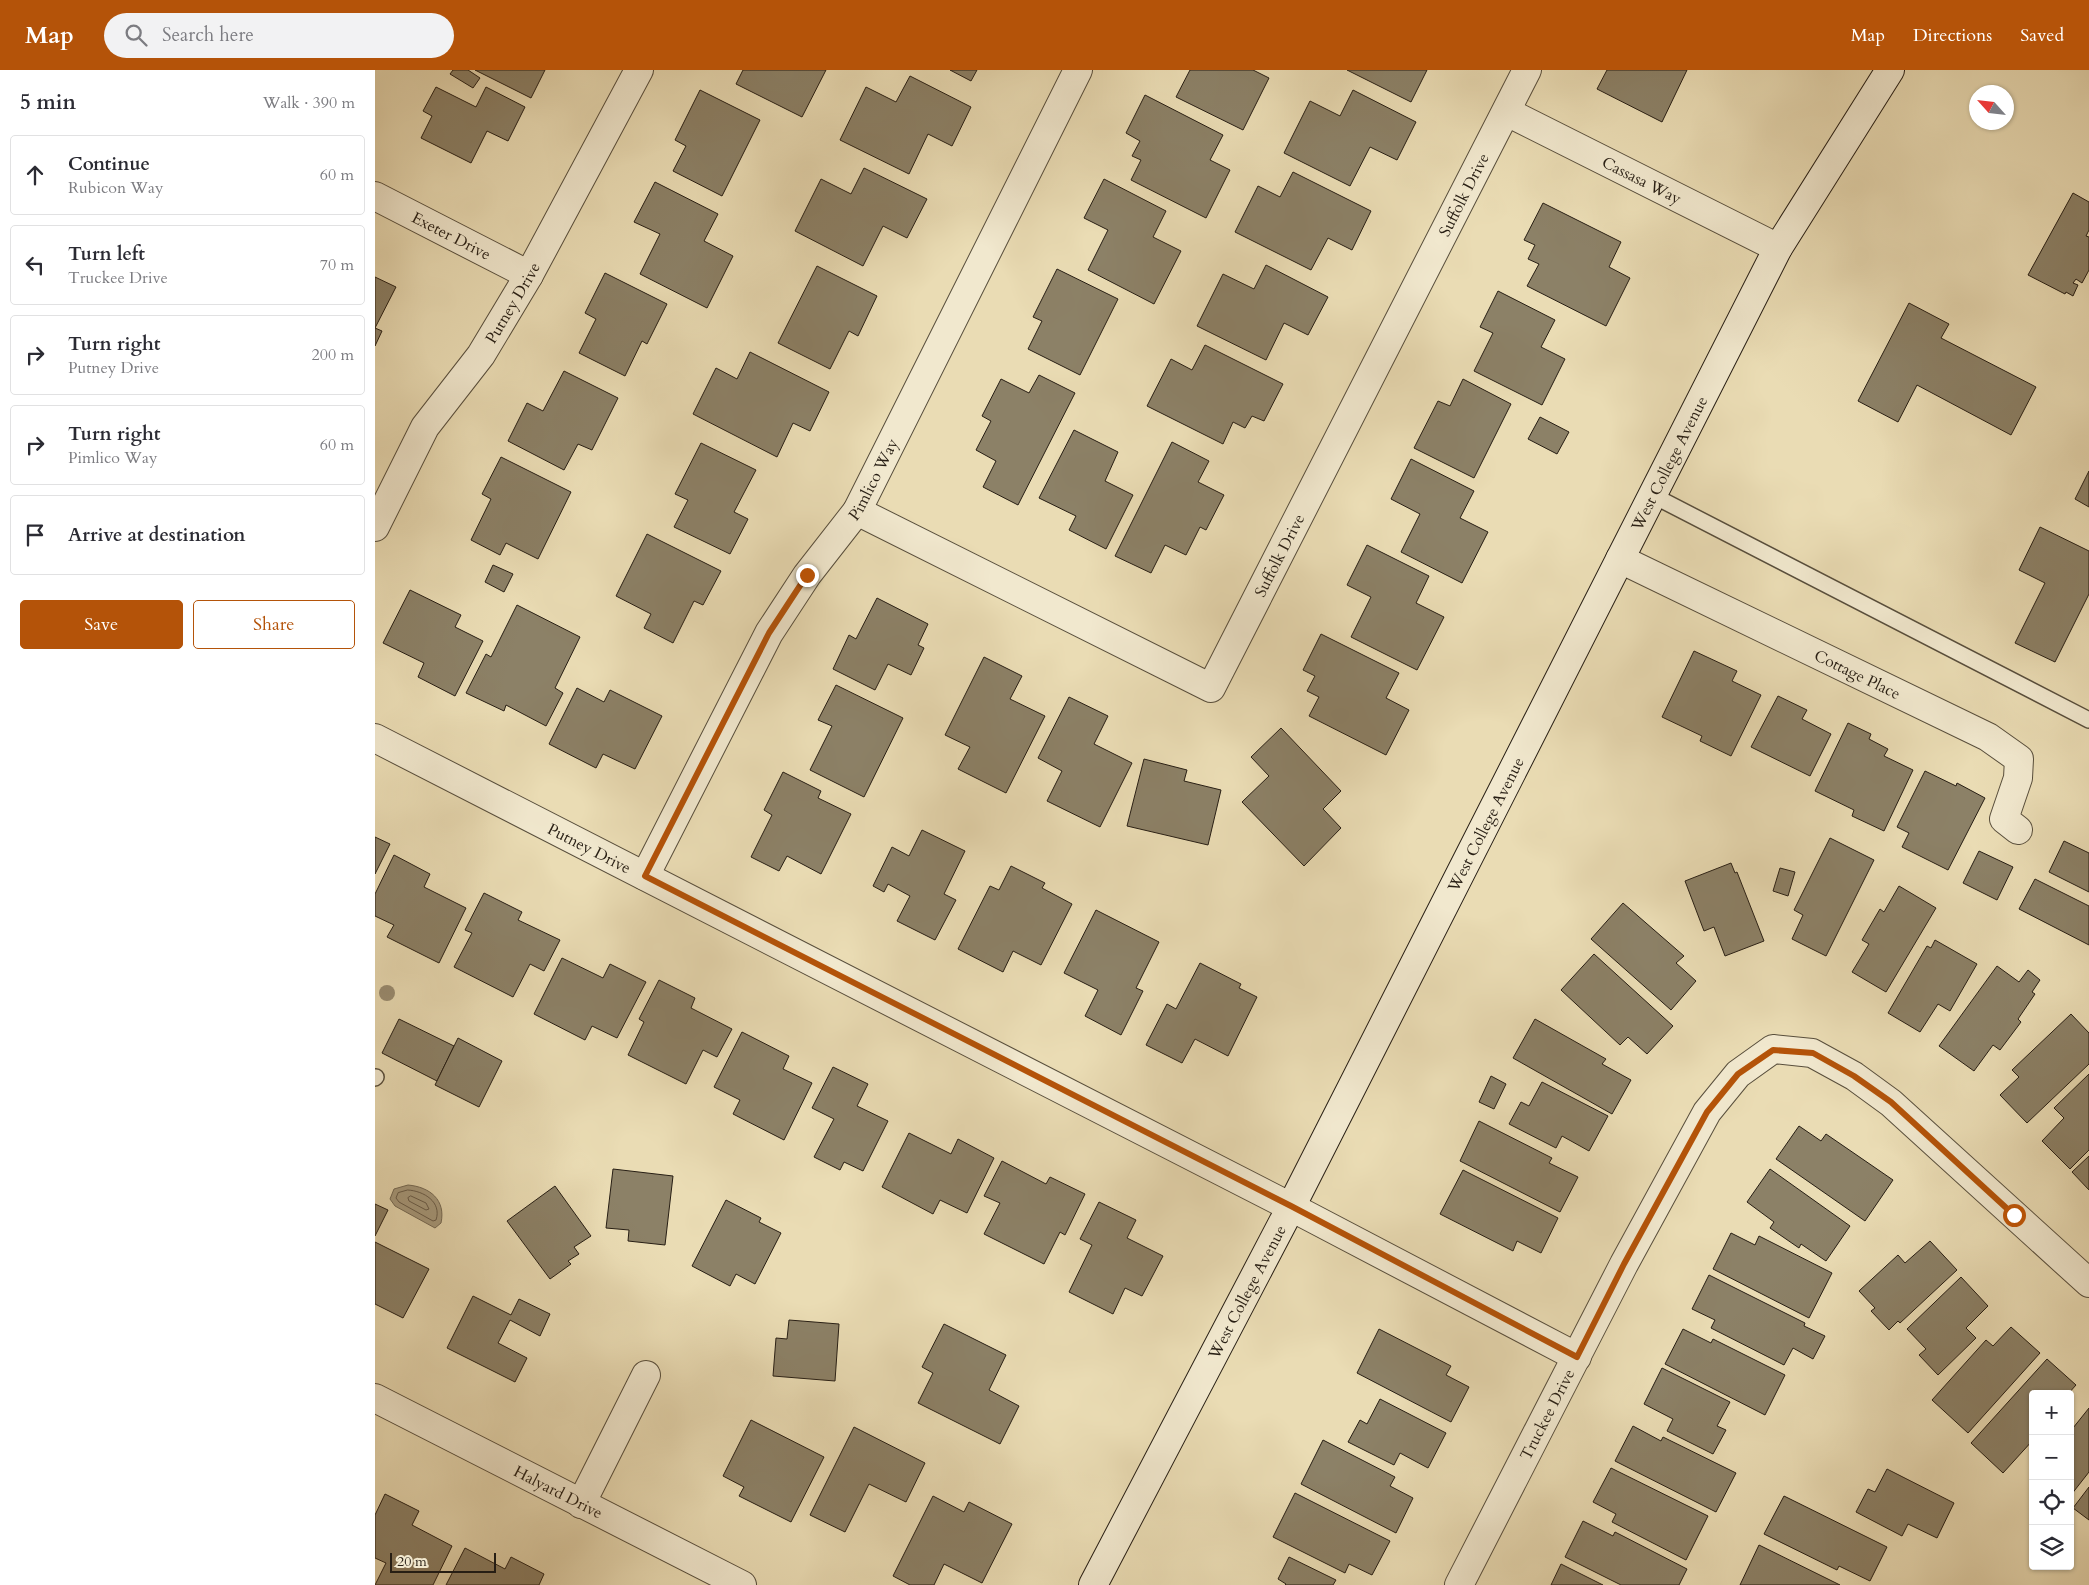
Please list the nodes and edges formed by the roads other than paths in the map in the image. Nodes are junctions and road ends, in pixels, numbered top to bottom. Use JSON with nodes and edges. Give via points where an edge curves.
{"nodes":[{"id":1,"x":639,"y":70,"type":"edge"},
{"id":2,"x":1078,"y":70,"type":"edge"},
{"id":3,"x":1527,"y":70,"type":"edge"},
{"id":4,"x":1890,"y":70,"type":"edge"},
{"id":5,"x":1507,"y":112,"type":"junction"},
{"id":6,"x":375,"y":196,"type":"edge"},
{"id":7,"x":1778,"y":248,"type":"junction"},
{"id":8,"x":529,"y":275,"type":"junction"},
{"id":9,"x":1652,"y":496,"type":"junction"},
{"id":10,"x":857,"y":511,"type":"junction"},
{"id":11,"x":375,"y":528,"type":"edge"},
{"id":12,"x":1620,"y":559,"type":"junction"},
{"id":13,"x":2089,"y":720,"type":"edge"},
{"id":14,"x":375,"y":738,"type":"edge"},
{"id":15,"x":2018,"y":830,"type":"dead end"},
{"id":16,"x":645,"y":876,"type":"junction"},
{"id":17,"x":1291,"y":1206,"type":"junction"},
{"id":18,"x":2089,"y":1283,"type":"edge"},
{"id":19,"x":1577,"y":1357,"type":"junction"},
{"id":20,"x":646,"y":1375,"type":"dead end"},
{"id":21,"x":375,"y":1398,"type":"edge"},
{"id":22,"x":581,"y":1504,"type":"junction"},
{"id":23,"x":742,"y":1585,"type":"edge"},
{"id":24,"x":1093,"y":1585,"type":"edge"},
{"id":25,"x":1459,"y":1585,"type":"edge"}],
"edges":[{"from":1,"to":8,"type":"street","name":"Putney Drive"},
{"from":2,"to":10,"type":"street","name":"Pimlico Way"},
{"from":3,"to":5,"type":"street","name":"Suffolk Drive"},
{"from":4,"to":7,"type":"street","name":"West College Avenue"},
{"from":5,"to":7,"type":"street","name":"Cassasa Way"},
{"from":5,"to":10,"type":"street","name":"Suffolk Drive","via":[[1211,688]]},
{"from":6,"to":8,"type":"street","name":"Exeter Drive"},
{"from":7,"to":9,"type":"street","name":"West College Avenue"},
{"from":8,"to":11,"type":"street","name":"Putney Drive","via":[[481,356],[425,428]]},
{"from":9,"to":12,"type":"street","name":"West College Avenue"},
{"from":9,"to":13,"type":"lane"},
{"from":10,"to":16,"type":"street","name":"Pimlico Way","via":[[807,575],[769,633]]},
{"from":12,"to":15,"type":"street","name":"Cottage Place","via":[[1988,737],[2019,759],[2018,778],[2004,819]]},
{"from":12,"to":17,"type":"street","name":"West College Avenue"},
{"from":14,"to":16,"type":"street","name":"Putney Drive"},
{"from":16,"to":17,"type":"street","name":"Putney Drive"},
{"from":17,"to":19,"type":"street","name":"Putney Drive"},
{"from":17,"to":24,"type":"street","name":"West College Avenue"},
{"from":18,"to":19,"type":"street","name":"Truckee Drive","via":[[1891,1102],[1813,1053],[1773,1050],[1738,1074],[1707,1112]]},
{"from":19,"to":25,"type":"street","name":"Truckee Drive"},
{"from":20,"to":22,"type":"street"},
{"from":21,"to":22,"type":"street","name":"Halyard Drive"},
{"from":22,"to":23,"type":"street","name":"Halyard Drive"}]}
